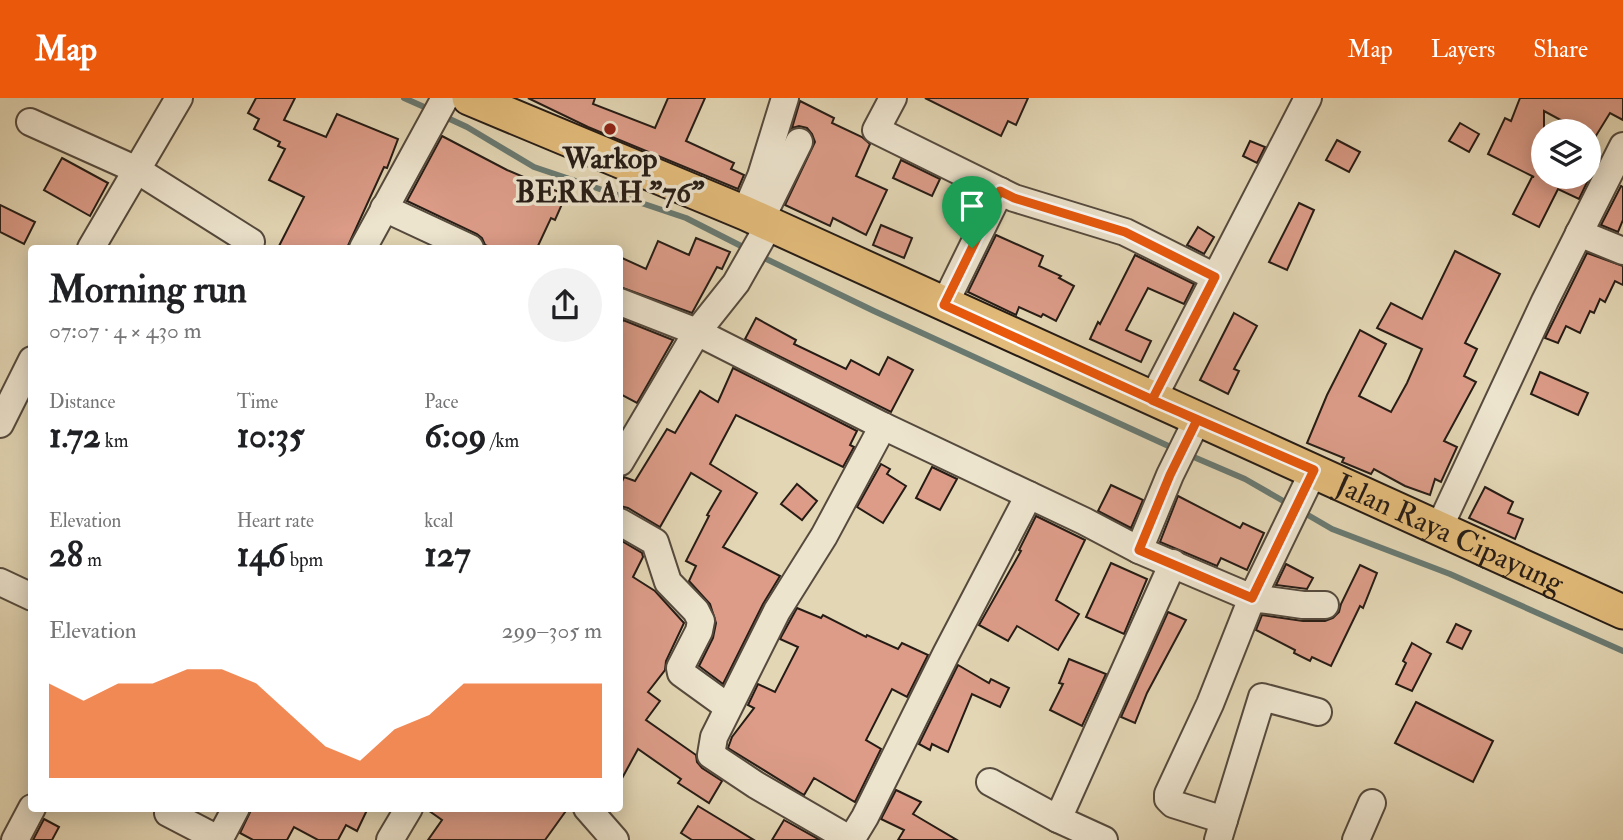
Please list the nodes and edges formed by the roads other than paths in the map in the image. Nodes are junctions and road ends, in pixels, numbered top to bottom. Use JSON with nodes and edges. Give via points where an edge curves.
{"nodes":[{"id":1,"x":179,"y":98,"type":"edge"},
{"id":2,"x":445,"y":98,"type":"edge"},
{"id":3,"x":785,"y":98,"type":"edge"},
{"id":4,"x":893,"y":98,"type":"edge"},
{"id":5,"x":1308,"y":98,"type":"edge"},
{"id":6,"x":488,"y":102,"type":"edge"},
{"id":7,"x":30,"y":122,"type":"dead end"},
{"id":8,"x":799,"y":142,"type":"dead end"},
{"id":9,"x":1623,"y":146,"type":"edge"},
{"id":10,"x":137,"y":170,"type":"junction"},
{"id":11,"x":1000,"y":191,"type":"junction"},
{"id":12,"x":384,"y":208,"type":"junction"},
{"id":13,"x":759,"y":224,"type":"junction"},
{"id":14,"x":1579,"y":233,"type":"junction"},
{"id":15,"x":251,"y":242,"type":"dead end"},
{"id":16,"x":93,"y":245,"type":"edge"},
{"id":17,"x":365,"y":245,"type":"edge"},
{"id":18,"x":464,"y":245,"type":"edge"},
{"id":19,"x":1623,"y":251,"type":"edge"},
{"id":20,"x":1215,"y":277,"type":"junction"},
{"id":21,"x":623,"y":303,"type":"edge"},
{"id":22,"x":944,"y":305,"type":"junction"},
{"id":23,"x":697,"y":332,"type":"junction"},
{"id":24,"x":28,"y":368,"type":"edge"},
{"id":25,"x":1152,"y":400,"type":"junction"},
{"id":26,"x":0,"y":424,"type":"edge"},
{"id":27,"x":883,"y":426,"type":"junction"},
{"id":28,"x":1192,"y":430,"type":"junction"},
{"id":29,"x":623,"y":457,"type":"edge"},
{"id":30,"x":1310,"y":477,"type":"junction"},
{"id":31,"x":1029,"y":495,"type":"junction"},
{"id":32,"x":623,"y":524,"type":"edge"},
{"id":33,"x":1439,"y":528,"type":"junction"},
{"id":34,"x":1139,"y":550,"type":"junction"},
{"id":35,"x":1173,"y":563,"type":"junction"},
{"id":36,"x":0,"y":582,"type":"edge"},
{"id":37,"x":28,"y":595,"type":"edge"},
{"id":38,"x":1252,"y":598,"type":"junction"},
{"id":39,"x":1325,"y":605,"type":"dead end"},
{"id":40,"x":1623,"y":612,"type":"edge"},
{"id":41,"x":1221,"y":677,"type":"junction"},
{"id":42,"x":1262,"y":697,"type":"junction"},
{"id":43,"x":728,"y":708,"type":"junction"},
{"id":44,"x":1318,"y":712,"type":"dead end"},
{"id":45,"x":990,"y":782,"type":"dead end"},
{"id":46,"x":1372,"y":803,"type":"dead end"},
{"id":47,"x":30,"y":812,"type":"edge"},
{"id":48,"x":234,"y":812,"type":"edge"},
{"id":49,"x":590,"y":812,"type":"edge"},
{"id":50,"x":168,"y":813,"type":"dead end"},
{"id":51,"x":1058,"y":819,"type":"junction"},
{"id":52,"x":1221,"y":830,"type":"edge"},
{"id":53,"x":15,"y":840,"type":"edge"},
{"id":54,"x":220,"y":840,"type":"edge"},
{"id":55,"x":615,"y":840,"type":"edge"},
{"id":56,"x":851,"y":840,"type":"edge"},
{"id":57,"x":1104,"y":840,"type":"edge"},
{"id":58,"x":1356,"y":840,"type":"edge"}],
"edges":[{"from":1,"to":10,"type":"street"},
{"from":2,"to":12,"type":"street"},
{"from":3,"to":13,"type":"street","via":[[761,176]]},
{"from":4,"to":11,"type":"street","via":[[876,130]]},
{"from":5,"to":20,"type":"street"},
{"from":6,"to":13,"type":"main road","name":"Jalan Raya Cipayung"},
{"from":7,"to":10,"type":"street"},
{"from":8,"to":13,"type":"street"},
{"from":9,"to":14,"type":"street"},
{"from":10,"to":15,"type":"street"},
{"from":10,"to":16,"type":"street"},
{"from":11,"to":20,"type":"street","via":[[1125,232]]},
{"from":11,"to":22,"type":"street"},
{"from":12,"to":17,"type":"street"},
{"from":12,"to":18,"type":"street"},
{"from":13,"to":22,"type":"main road","name":"Jalan Raya Cipayung"},
{"from":13,"to":23,"type":"street","via":[[736,283]]},
{"from":14,"to":19,"type":"street"},
{"from":14,"to":33,"type":"street"},
{"from":20,"to":25,"type":"street"},
{"from":21,"to":23,"type":"street"},
{"from":22,"to":25,"type":"main road","name":"Jalan Raya Cipayung"},
{"from":23,"to":27,"type":"street"},
{"from":23,"to":29,"type":"street"},
{"from":24,"to":26,"type":"street"},
{"from":25,"to":28,"type":"main road","name":"Jalan Raya Cipayung"},
{"from":27,"to":31,"type":"street"},
{"from":27,"to":43,"type":"street","via":[[777,611]]},
{"from":28,"to":30,"type":"main road","name":"Jalan Raya Cipayung"},
{"from":28,"to":34,"type":"street"},
{"from":30,"to":33,"type":"main road","name":"Jalan Raya Cipayung"},
{"from":30,"to":38,"type":"street"},
{"from":31,"to":34,"type":"street"},
{"from":31,"to":56,"type":"street"},
{"from":32,"to":43,"type":"street","via":[[655,542],[668,582],[701,621],[681,673]]},
{"from":33,"to":40,"type":"main road","name":"Jalan Raya Cipayung"},
{"from":34,"to":35,"type":"street"},
{"from":35,"to":38,"type":"street"},
{"from":35,"to":51,"type":"street"},
{"from":36,"to":37,"type":"street"},
{"from":38,"to":39,"type":"street"},
{"from":38,"to":41,"type":"street"},
{"from":41,"to":42,"type":"street"},
{"from":41,"to":52,"type":"street","via":[[1168,794],[1173,804]]},
{"from":42,"to":44,"type":"street"},
{"from":42,"to":52,"type":"street"},
{"from":43,"to":56,"type":"street","via":[[713,737],[711,755]]},
{"from":45,"to":51,"type":"street"},
{"from":46,"to":58,"type":"street"},
{"from":47,"to":53,"type":"street"},
{"from":48,"to":54,"type":"street"},
{"from":49,"to":55,"type":"street"},
{"from":50,"to":54,"type":"street"},
{"from":51,"to":57,"type":"street"}]}
